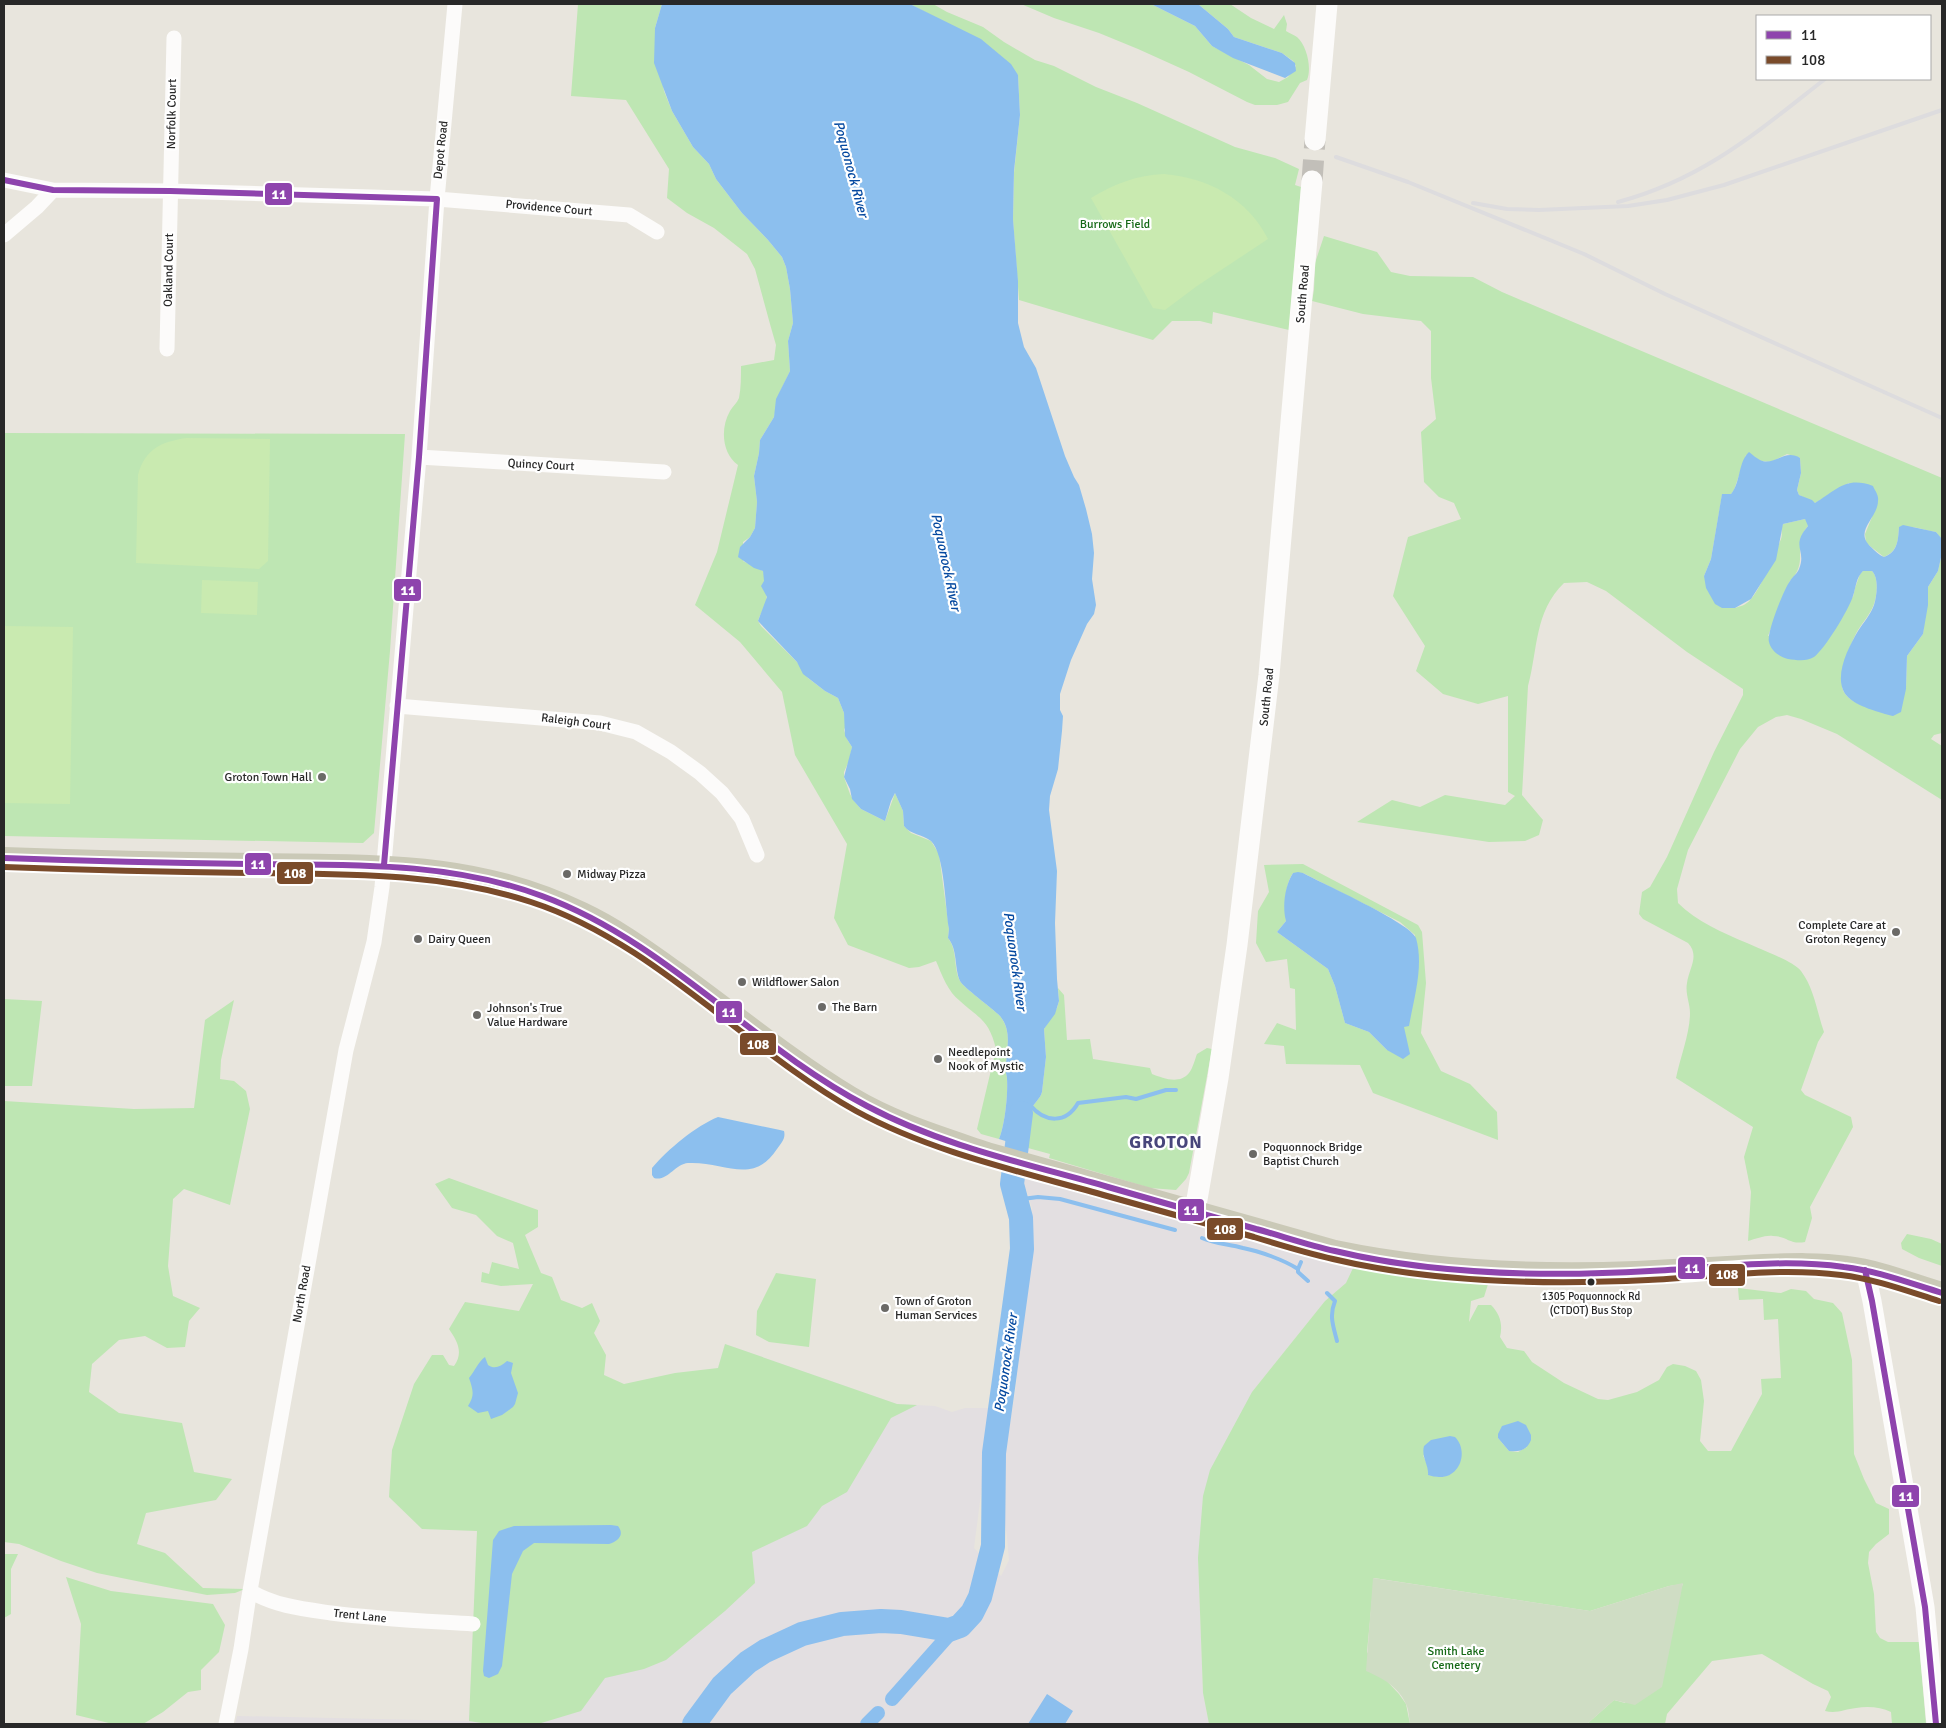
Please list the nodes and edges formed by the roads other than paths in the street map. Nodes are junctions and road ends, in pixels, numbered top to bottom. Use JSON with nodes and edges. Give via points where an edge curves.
{"nodes":[{"id":1,"x":456,"y":4,"type":"edge"},
{"id":2,"x":1327,"y":4,"type":"edge"},
{"id":3,"x":174,"y":38,"type":"dead end"},
{"id":4,"x":1315,"y":140,"type":"tunnel mouth"},
{"id":5,"x":4,"y":180,"type":"edge"},
{"id":6,"x":1312,"y":181,"type":"tunnel mouth"},
{"id":7,"x":53,"y":190,"type":"junction"},
{"id":8,"x":170,"y":191,"type":"junction"},
{"id":9,"x":437,"y":198,"type":"junction"},
{"id":10,"x":657,"y":232,"type":"dead end"},
{"id":11,"x":4,"y":235,"type":"edge"},
{"id":12,"x":167,"y":349,"type":"dead end"},
{"id":13,"x":419,"y":457,"type":"junction"},
{"id":14,"x":664,"y":472,"type":"dead end"},
{"id":15,"x":397,"y":706,"type":"junction"},
{"id":16,"x":758,"y":855,"type":"dead end"},
{"id":17,"x":4,"y":858,"type":"edge"},
{"id":18,"x":384,"y":865,"type":"junction"},
{"id":19,"x":1195,"y":1211,"type":"junction"},
{"id":20,"x":1865,"y":1270,"type":"junction"},
{"id":21,"x":1942,"y":1292,"type":"edge"},
{"id":22,"x":250,"y":1591,"type":"junction"},
{"id":23,"x":473,"y":1624,"type":"dead end"},
{"id":24,"x":226,"y":1724,"type":"edge"},
{"id":25,"x":1936,"y":1724,"type":"edge"}],
"edges":[{"from":1,"to":9,"type":"street","name":"Depot Road"},
{"from":2,"to":4,"type":"main road"},
{"from":3,"to":8,"type":"street","name":"Norfolk Court"},
{"from":5,"to":7,"type":"street","name":"Providence Court"},
{"from":6,"to":19,"type":"main road","name":"South Road","via":[[1269,675],[1237,945]]},
{"from":7,"to":8,"type":"street","name":"Providence Court"},
{"from":7,"to":11,"type":"street"},
{"from":8,"to":9,"type":"street","name":"Providence Court"},
{"from":8,"to":12,"type":"street","name":"Oakland Court"},
{"from":9,"to":10,"type":"street","name":"Providence Court","via":[[629,215]]},
{"from":9,"to":13,"type":"street","name":"Depot Road"},
{"from":13,"to":14,"type":"street","name":"Quincy Court"},
{"from":13,"to":15,"type":"street","name":"Depot Road"},
{"from":15,"to":16,"type":"street","name":"Raleigh Court","via":[[600,723],[636,732],[671,752],[722,793],[742,819]]},
{"from":15,"to":18,"type":"street","name":"Depot Road"},
{"from":17,"to":18,"type":"main road"},
{"from":18,"to":19,"type":"main road","via":[[478,877],[531,892],[579,912],[648,952],[850,1097],[906,1126],[987,1153]]},
{"from":18,"to":22,"type":"street","name":"North Road","via":[[374,940],[346,1050]]},
{"from":19,"to":20,"type":"main road","via":[[1335,1252],[1457,1268],[1564,1273],[1798,1264]]},
{"from":20,"to":21,"type":"main road"},
{"from":20,"to":25,"type":"street","via":[[1925,1607]]},
{"from":22,"to":23,"type":"street","name":"Trent Lane","via":[[272,1602],[297,1608],[390,1619]]},
{"from":22,"to":24,"type":"street","name":"North Road"}]}
